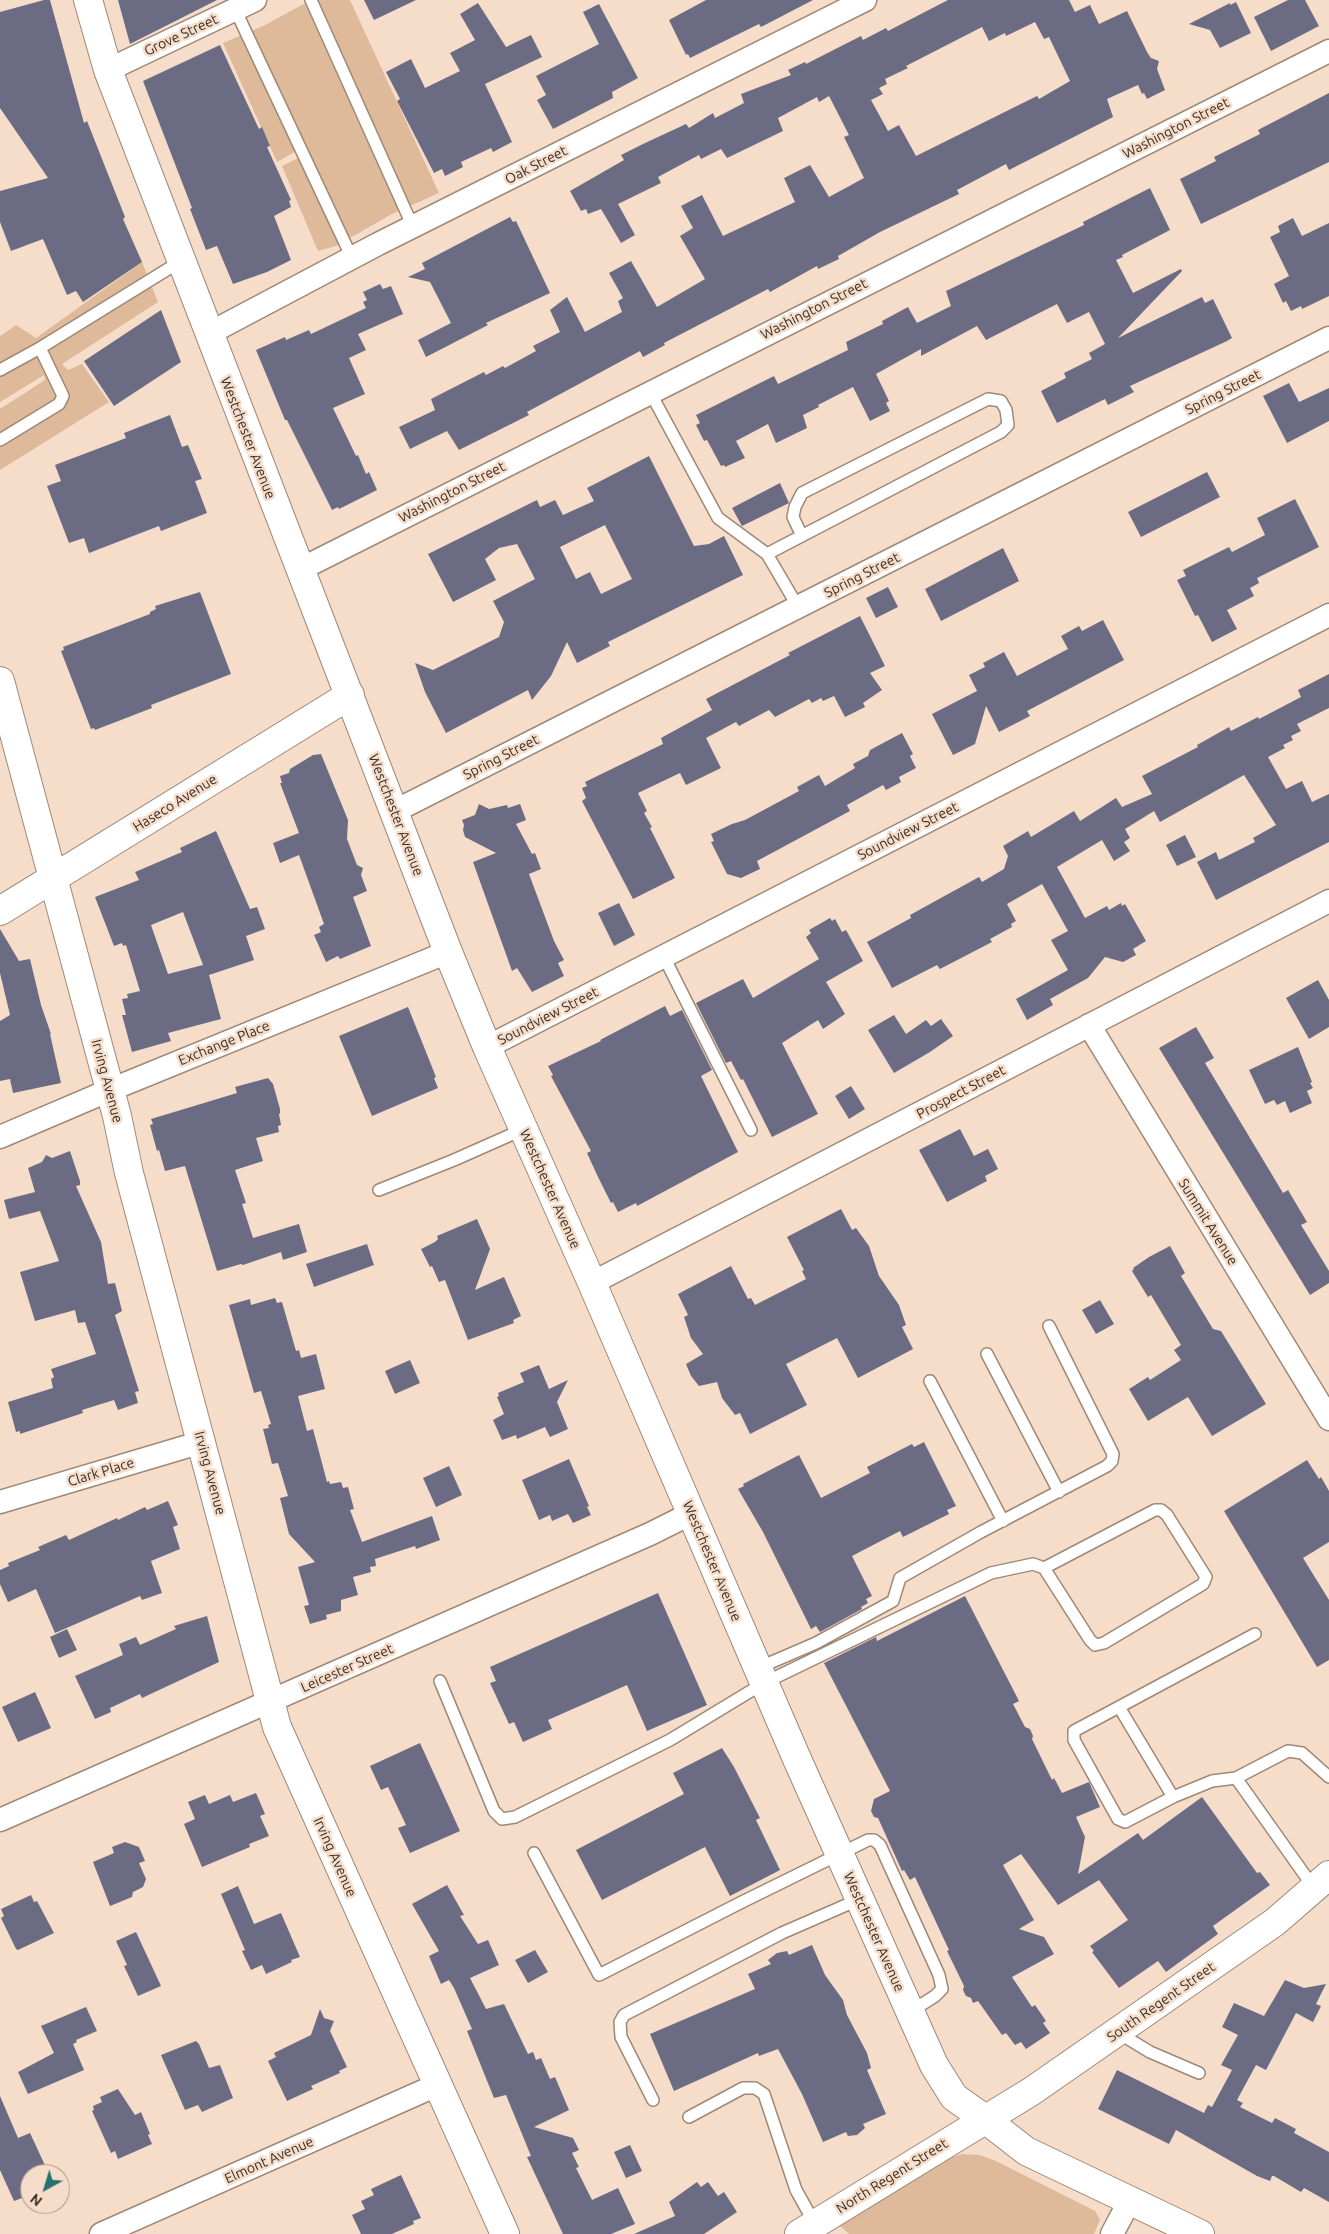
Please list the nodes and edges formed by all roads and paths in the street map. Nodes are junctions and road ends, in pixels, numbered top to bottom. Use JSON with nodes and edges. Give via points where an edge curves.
{"nodes":[{"id":1,"x":88,"y":0,"type":"edge"},
{"id":2,"x":310,"y":0,"type":"edge"},
{"id":3,"x":865,"y":0,"type":"edge"},
{"id":4,"x":245,"y":5,"type":"edge"},
{"id":5,"x":1329,"y":51,"type":"edge"},
{"id":6,"x":108,"y":70,"type":"junction"},
{"id":7,"x":412,"y":227,"type":"junction"},
{"id":8,"x":352,"y":258,"type":"junction"},
{"id":9,"x":181,"y":261,"type":"junction"},
{"id":10,"x":208,"y":334,"type":"junction"},
{"id":11,"x":1329,"y":338,"type":"edge"},
{"id":12,"x":40,"y":348,"type":"junction"},
{"id":13,"x":0,"y":370,"type":"edge"},
{"id":14,"x":650,"y":392,"type":"junction"},
{"id":15,"x":0,"y":440,"type":"edge"},
{"id":16,"x":802,"y":536,"type":"junction"},
{"id":17,"x":767,"y":554,"type":"junction"},
{"id":18,"x":300,"y":570,"type":"junction"},
{"id":19,"x":798,"y":607,"type":"junction"},
{"id":20,"x":1329,"y":615,"type":"edge"},
{"id":21,"x":0,"y":681,"type":"edge"},
{"id":22,"x":350,"y":695,"type":"junction"},
{"id":23,"x":395,"y":811,"type":"junction"},
{"id":24,"x":54,"y":879,"type":"junction"},
{"id":25,"x":1329,"y":901,"type":"edge"},
{"id":26,"x":0,"y":912,"type":"edge"},
{"id":27,"x":448,"y":952,"type":"junction"},
{"id":28,"x":664,"y":957,"type":"junction"},
{"id":29,"x":1089,"y":1025,"type":"junction"},
{"id":30,"x":488,"y":1047,"type":"junction"},
{"id":31,"x":110,"y":1090,"type":"junction"},
{"id":32,"x":524,"y":1129,"type":"junction"},
{"id":33,"x":751,"y":1130,"type":"dead end"},
{"id":34,"x":0,"y":1137,"type":"edge"},
{"id":35,"x":379,"y":1190,"type":"dead end"},
{"id":36,"x":592,"y":1283,"type":"junction"},
{"id":37,"x":1049,"y":1326,"type":"dead end"},
{"id":38,"x":987,"y":1354,"type":"dead end"},
{"id":39,"x":930,"y":1381,"type":"dead end"},
{"id":40,"x":1329,"y":1419,"type":"edge"},
{"id":41,"x":202,"y":1442,"type":"junction"},
{"id":42,"x":1059,"y":1492,"type":"junction"},
{"id":43,"x":0,"y":1502,"type":"edge"},
{"id":44,"x":692,"y":1513,"type":"junction"},
{"id":45,"x":1003,"y":1521,"type":"junction"},
{"id":46,"x":1044,"y":1568,"type":"junction"},
{"id":47,"x":1255,"y":1634,"type":"dead end"},
{"id":48,"x":761,"y":1676,"type":"junction"},
{"id":49,"x":440,"y":1681,"type":"dead end"},
{"id":50,"x":271,"y":1702,"type":"junction"},
{"id":51,"x":1119,"y":1707,"type":"junction"},
{"id":52,"x":1329,"y":1777,"type":"edge"},
{"id":53,"x":1236,"y":1778,"type":"junction"},
{"id":54,"x":1173,"y":1796,"type":"junction"},
{"id":55,"x":0,"y":1820,"type":"edge"},
{"id":56,"x":534,"y":1853,"type":"dead end"},
{"id":57,"x":840,"y":1855,"type":"junction"},
{"id":58,"x":1322,"y":1882,"type":"edge"},
{"id":59,"x":860,"y":1899,"type":"junction"},
{"id":60,"x":910,"y":2012,"type":"junction"},
{"id":61,"x":1117,"y":2032,"type":"junction"},
{"id":62,"x":1198,"y":2073,"type":"dead end"},
{"id":63,"x":438,"y":2085,"type":"junction"},
{"id":64,"x":653,"y":2100,"type":"dead end"},
{"id":65,"x":690,"y":2117,"type":"dead end"},
{"id":66,"x":985,"y":2119,"type":"junction"},
{"id":67,"x":1130,"y":2200,"type":"junction"},
{"id":68,"x":807,"y":2229,"type":"edge"},
{"id":69,"x":101,"y":2234,"type":"edge"},
{"id":70,"x":505,"y":2234,"type":"edge"},
{"id":71,"x":1112,"y":2234,"type":"edge"},
{"id":72,"x":1200,"y":2234,"type":"edge"}],
"edges":[{"from":1,"to":6,"type":"street","name":"Westchester Avenue"},
{"from":2,"to":7,"type":"lane"},
{"from":3,"to":7,"type":"street","name":"Oak Street"},
{"from":4,"to":6,"type":"street","name":"Grove Street"},
{"from":4,"to":8,"type":"lane"},
{"from":5,"to":14,"type":"street","name":"Washington Street"},
{"from":6,"to":9,"type":"street","name":"Westchester Avenue"},
{"from":7,"to":8,"type":"street","name":"Oak Street"},
{"from":8,"to":10,"type":"street","name":"Oak Street"},
{"from":9,"to":10,"type":"street","name":"Westchester Avenue"},
{"from":9,"to":12,"type":"lane"},
{"from":10,"to":18,"type":"street","name":"Westchester Avenue"},
{"from":11,"to":19,"type":"street","name":"Spring Street"},
{"from":12,"to":13,"type":"lane"},
{"from":12,"to":15,"type":"lane","via":[[63,396],[59,404]]},
{"from":14,"to":17,"type":"lane","via":[[718,518]]},
{"from":14,"to":18,"type":"street","name":"Washington Street"},
{"from":16,"to":16,"type":"lane","via":[[1001,432],[1008,425],[1001,401],[988,398],[802,493],[794,507],[793,517]]},
{"from":16,"to":17,"type":"lane"},
{"from":17,"to":19,"type":"lane"},
{"from":18,"to":22,"type":"street","name":"Westchester Avenue"},
{"from":19,"to":23,"type":"street","name":"Spring Street"},
{"from":20,"to":28,"type":"street","name":"Soundview Street"},
{"from":21,"to":24,"type":"street","name":"Irving Avenue"},
{"from":22,"to":23,"type":"street","name":"Westchester Avenue"},
{"from":22,"to":24,"type":"street","name":"Haseco Avenue"},
{"from":23,"to":27,"type":"street","name":"Westchester Avenue"},
{"from":24,"to":26,"type":"street","name":"Haseco Avenue"},
{"from":24,"to":31,"type":"street","name":"Irving Avenue"},
{"from":25,"to":29,"type":"street","name":"Prospect Street"},
{"from":27,"to":30,"type":"street","name":"Westchester Avenue"},
{"from":27,"to":31,"type":"street","name":"Exchange Place"},
{"from":28,"to":30,"type":"street","name":"Soundview Street"},
{"from":28,"to":33,"type":"lane"},
{"from":29,"to":36,"type":"street","name":"Prospect Street"},
{"from":29,"to":40,"type":"street","name":"Summit Avenue"},
{"from":30,"to":32,"type":"street","name":"Westchester Avenue"},
{"from":31,"to":34,"type":"street","name":"Exchange Place"},
{"from":31,"to":41,"type":"street","name":"Irving Avenue"},
{"from":32,"to":35,"type":"lane"},
{"from":32,"to":36,"type":"street","name":"Westchester Avenue"},
{"from":36,"to":44,"type":"street","name":"Westchester Avenue"},
{"from":37,"to":42,"type":"lane","via":[[1113,1454],[1107,1466]]},
{"from":38,"to":42,"type":"lane"},
{"from":39,"to":45,"type":"lane"},
{"from":41,"to":43,"type":"street","name":"Clark Place"},
{"from":41,"to":50,"type":"street","name":"Irving Avenue"},
{"from":42,"to":45,"type":"lane"},
{"from":44,"to":48,"type":"street","name":"Westchester Avenue"},
{"from":44,"to":50,"type":"street","name":"Leicester Street"},
{"from":45,"to":48,"type":"lane","via":[[900,1578],[893,1601]]},
{"from":46,"to":46,"type":"lane","via":[[1095,1645],[1104,1644],[1203,1584],[1206,1577],[1161,1510],[1155,1510]]},
{"from":46,"to":48,"type":"lane","via":[[1033,1564],[991,1573]]},
{"from":47,"to":51,"type":"lane"},
{"from":48,"to":49,"type":"lane","via":[[670,1740],[515,1817],[502,1819],[494,1811]]},
{"from":48,"to":57,"type":"street","name":"Westchester Avenue"},
{"from":50,"to":55,"type":"street","name":"Leicester Street"},
{"from":50,"to":63,"type":"street","name":"Irving Avenue","via":[[277,1727]]},
{"from":51,"to":54,"type":"lane"},
{"from":51,"to":54,"type":"lane","via":[[1074,1731],[1074,1740],[1118,1819],[1125,1822]]},
{"from":52,"to":53,"type":"lane","via":[[1302,1753],[1288,1751]]},
{"from":53,"to":54,"type":"lane","via":[[1212,1781]]},
{"from":53,"to":58,"type":"lane"},
{"from":56,"to":57,"type":"lane","via":[[599,1975]]},
{"from":57,"to":59,"type":"street","name":"Westchester Avenue"},
{"from":57,"to":60,"type":"lane","via":[[868,1840],[880,1845],[935,1966],[942,1989]]},
{"from":58,"to":61,"type":"street","name":"South Regent Street","via":[[1275,1922]]},
{"from":59,"to":60,"type":"street","name":"Westchester Avenue"},
{"from":59,"to":64,"type":"lane","via":[[782,1933],[624,2015],[620,2022],[621,2037]]},
{"from":60,"to":66,"type":"street","name":"Westchester Avenue","via":[[934,2065],[954,2097]]},
{"from":61,"to":62,"type":"lane","via":[[1150,2052]]},
{"from":61,"to":66,"type":"street","name":"South Regent Street"},
{"from":63,"to":69,"type":"street","name":"Elmont Avenue"},
{"from":63,"to":70,"type":"street","name":"Irving Avenue"},
{"from":65,"to":68,"type":"lane","via":[[743,2088],[755,2088],[764,2094]]},
{"from":66,"to":67,"type":"street","name":"Westchester Avenue","via":[[1026,2151]]},
{"from":66,"to":68,"type":"street","name":"North Regent Street"},
{"from":67,"to":71,"type":"street"},
{"from":67,"to":72,"type":"street","name":"Westchester Avenue"}]}
